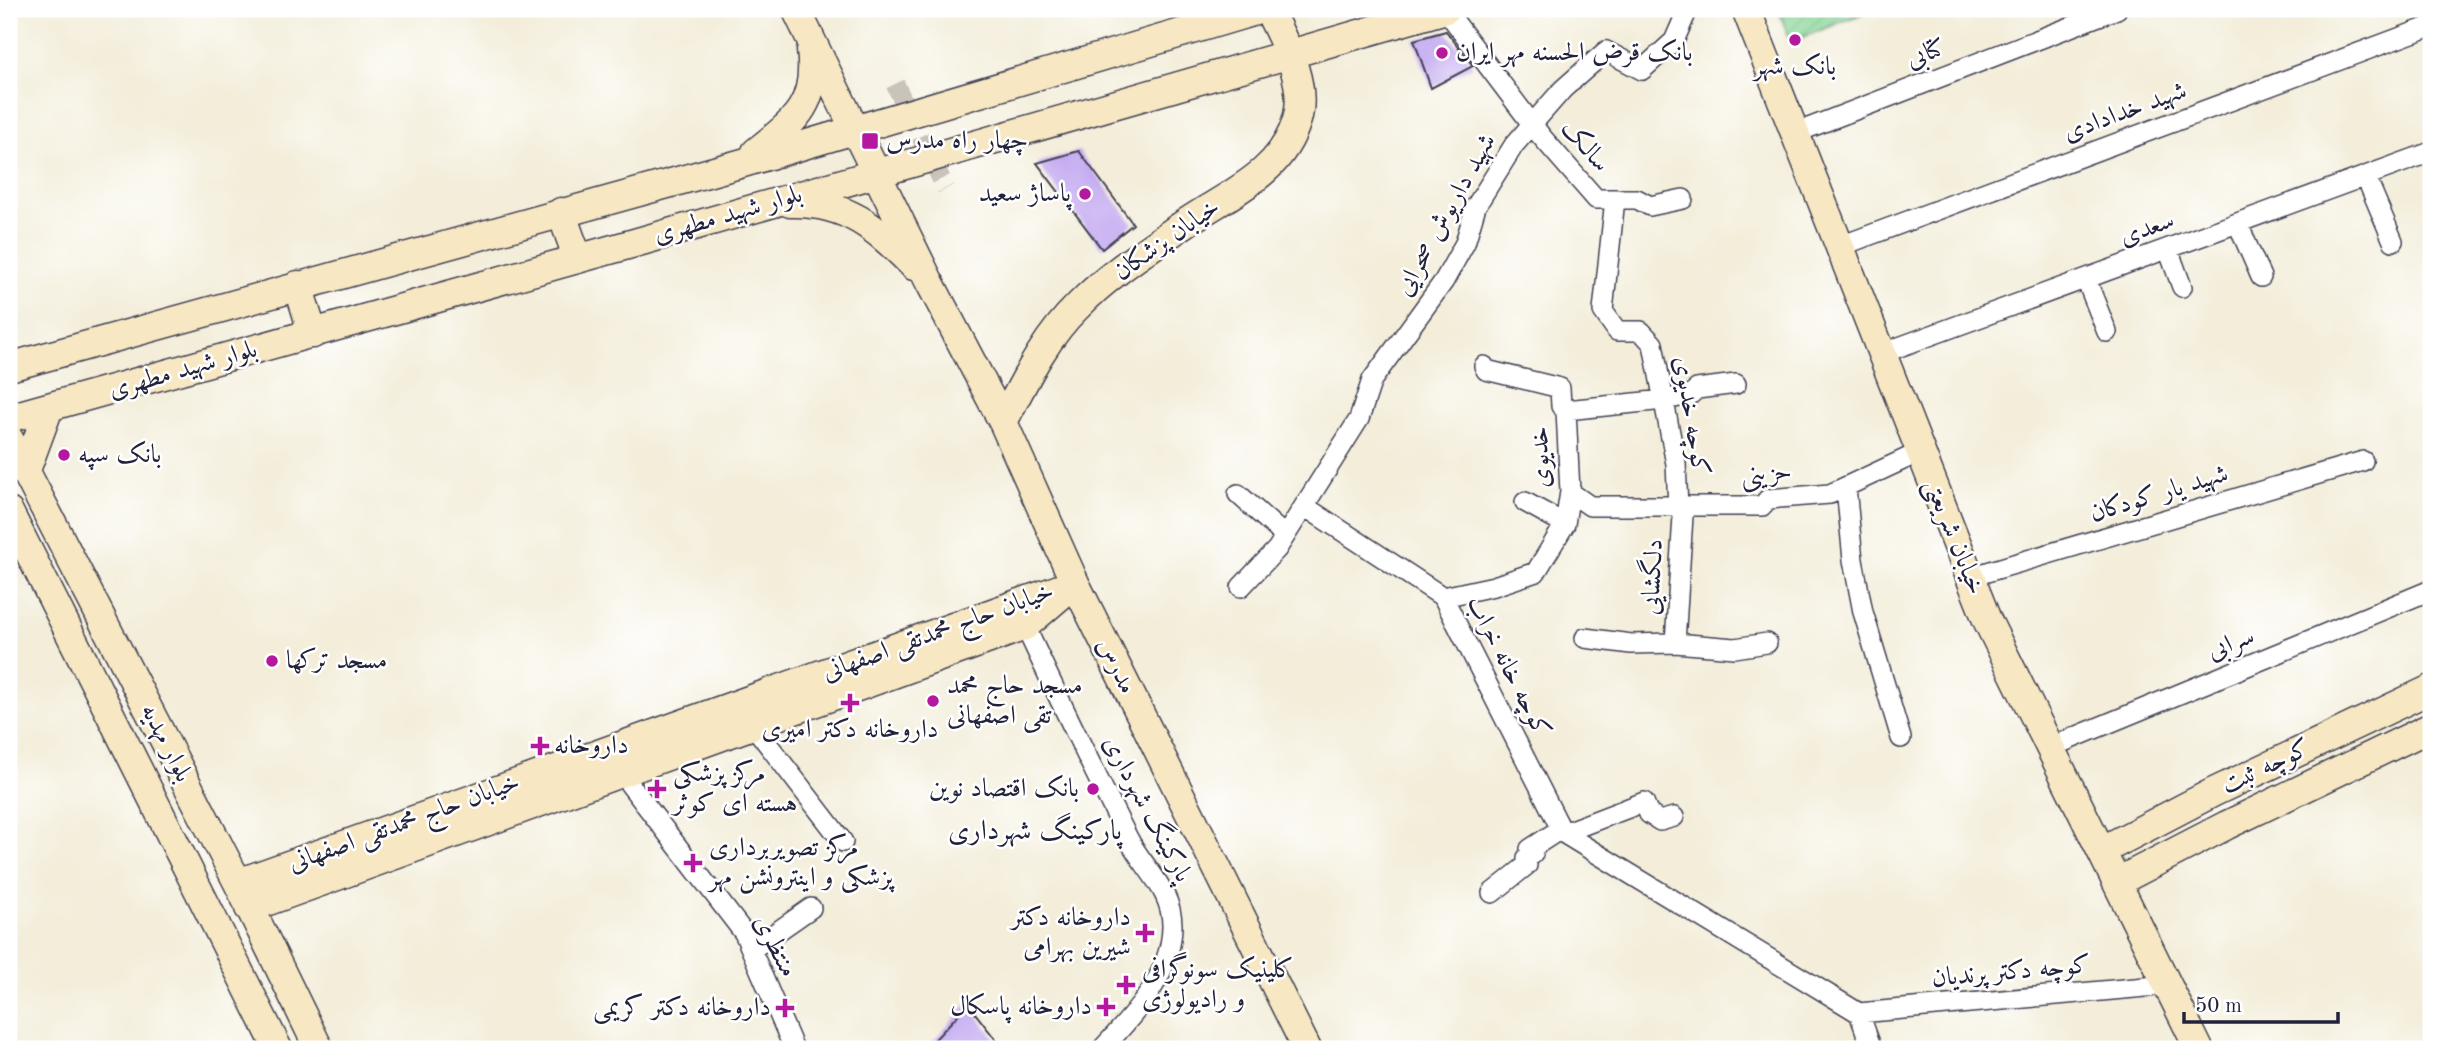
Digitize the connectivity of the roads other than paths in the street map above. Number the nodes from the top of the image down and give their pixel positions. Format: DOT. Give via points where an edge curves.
graph roads {
  1 [pos="796,9"];
  2 [pos="1265,9"];
  3 [pos="1446,9"];
  4 [pos="1688,9"];
  5 [pos="1745,9"];
  6 [pos="2117,9"];
  7 [pos="2431,26"];
  8 [pos="809,37"];
  9 [pos="1289,52"];
  10 [pos="1531,122"];
  11 [pos="854,127"];
  12 [pos="1793,134"];
  13 [pos="2431,152"];
  14 [pos="743,163"];
  15 [pos="876,173"];
  16 [pos="2366,177"];
  17 [pos="1615,199"];
  18 [pos="1683,199"];
  19 [pos="770,203"];
  20 [pos="561,212"];
  21 [pos="2238,224"];
  22 [pos="2393,242"];
  23 [pos="1838,247"];
  24 [pos="2168,250"];
  25 [pos="578,259"];
  26 [pos="2261,277"];
  27 [pos="2086,279"];
  28 [pos="929,281"];
  29 [pos="298,285"];
  30 [pos="2182,287"];
  31 [pos="2107,332"];
  32 [pos="313,334"];
  33 [pos="1880,354"];
  34 [pos="17,359"];
  35 [pos="1483,366"];
  36 [pos="1736,384"];
  37 [pos="1664,400"];
  38 [pos="49,408"];
  39 [pos="1566,410"];
  40 [pos="9,418"];
  41 [pos="1003,422"];
  42 [pos="9,439"];
  43 [pos="1920,452"];
  44 [pos="2362,461"];
  45 [pos="25,473"];
  46 [pos="1846,487"];
  47 [pos="1570,492"];
  48 [pos="1238,494"];
  49 [pos="1525,502"];
  50 [pos="1304,506"];
  51 [pos="1678,507"];
  52 [pos="9,512"];
  53 [pos="1565,524"];
  54 [pos="1285,536"];
  55 [pos="1970,577"];
  56 [pos="1075,583"];
  57 [pos="1241,587"];
  58 [pos="2431,590"];
  59 [pos="1443,597"];
  60 [pos="1025,626"];
  61 [pos="1585,638"];
  62 [pos="1675,643"];
  63 [pos="1767,643"];
  64 [pos="2431,689"];
  65 [pos="753,725"];
  66 [pos="2431,727"];
  67 [pos="1902,738"];
  68 [pos="2051,747"];
  69 [pos="621,773"];
  70 [pos="2214,792"];
  71 [pos="1674,817"];
  72 [pos="2227,825"];
  73 [pos="1563,833"];
  74 [pos="843,842"];
  75 [pos="2103,850"];
  76 [pos="2119,881"];
  77 [pos="255,891"];
  78 [pos="1492,893"];
  79 [pos="811,908"];
  80 [pos="751,950"];
  81 [pos="2168,985"];
  82 [pos="1859,1013"];
  83 [pos="278,1049"];
  84 [pos="319,1049"];
  85 [pos="794,1049"];
  86 [pos="1102,1049"];
  87 [pos="1307,1049"];
  88 [pos="1872,1049"];
  89 [pos="2199,1049"];
  1 -- 8 [label="main road, مدرس"];
  2 -- 9 [label="main road, خیابان پزشکان"];
  2 -- 11 [label="main road, بلوار شهید مطهری"];
  3 -- 9 [label="main road, بلوار شهید مطهری"];
  3 -- 10 [label="street, سالک"];
  4 -- 10 [label="street, شهید داریوش صحرایی" via="1674,41 1642,70 1606,51"];
  5 -- 12 [label="main road, خیابان شریعتی"];
  6 -- 12 [label="street, کتابی"];
  7 -- 23 [label="street, شهید خدادادی"];
  8 -- 11 [label="main road, مدرس"];
  8 -- 14 [label="main road" via="814,77 806,103 784,130"];
  9 -- 15 [label="main road, بلوار شهید مطهری"];
  9 -- 41 [label="main road, خیابان پزشکان" via="1297,84 1298,118 1272,165 1079,304 1044,345"];
  10 -- 17 [label="street, سالک" via="1596,199"];
  10 -- 50 [label="street, شهید داریوش صحرایی" via="1476,206 1465,243 1444,281 1372,380 1359,419"];
  11 -- 14 [label="main road, بلوار شهید مطهری"];
  11 -- 15 [label="main road, مدرس"];
  12 -- 23 [label="main road, خیابان شریعتی"];
  13 -- 16 [label="street, سعدی"];
  14 -- 20 [label="main road, بلوار شهید مطهری"];
  15 -- 19 [label="main road, بلوار شهید مطهری"];
  15 -- 28 [label="main road, مدرس"];
  16 -- 21 [label="street, سعدی"];
  16 -- 22 [label="street"];
  17 -- 18 [label="street, سالک" via="1637,199 1650,206"];
  17 -- 37 [label="street, کوچه خدیوی" via="1603,311 1617,331 1641,331 1653,344"];
  19 -- 25 [label="main road, بلوار شهید مطهری"];
  19 -- 28 [label="main road" via="803,202 865,220"];
  20 -- 25 [label="main road"];
  20 -- 29 [label="main road, بلوار شهید مطهری"];
  21 -- 24 [label="street, سعدی"];
  21 -- 26 [label="street"];
  23 -- 33 [label="main road, خیابان شریعتی"];
  24 -- 27 [label="street, سعدی"];
  24 -- 30 [label="street"];
  25 -- 32 [label="main road, بلوار شهید مطهری"];
  27 -- 31 [label="street"];
  27 -- 33 [label="street, سعدی"];
  28 -- 41 [label="main road, مدرس"];
  29 -- 32 [label="main road"];
  29 -- 34 [label="main road, بلوار شهید مطهری"];
  32 -- 38 [label="main road, بلوار شهید مطهری"];
  33 -- 43 [label="main road, خیابان شریعتی"];
  35 -- 39 [label="street" via="1498,374 1560,388 1561,406"];
  36 -- 37 [label="street, خدیوی" via="1697,389"];
  37 -- 39 [label="street, خدیوی"];
  37 -- 51 [label="street, کوچه خدیوی" via="1676,464"];
  38 -- 40 [label="main road, بلوار شهید مطهری"];
  38 -- 45 [label="main road"];
  39 -- 47 [label="street, خدیوی"];
  41 -- 56 [label="main road, مدرس"];
  42 -- 45 [label="main road, بلوار مهدیه"];
  43 -- 46 [label="street, حزینی"];
  43 -- 55 [label="main road, خیابان شریعتی"];
  44 -- 55 [label="street, شهید یار کودکان"];
  45 -- 77 [label="main road, بلوار مهدیه"];
  46 -- 51 [label="street, حزینی" via="1830,494 1768,499 1762,506"];
  46 -- 67 [label="street" via="1863,612"];
  47 -- 51 [label="street, حزینی" via="1590,506"];
  47 -- 53 [label="street, خدیوی"];
  48 -- 54 [label="street"];
  49 -- 53 [label="street"];
  50 -- 54 [label="street, شهید داریوش صحرایی"];
  50 -- 59 [label="street, کوچه خانه خراب"];
  51 -- 62 [label="street, دلگشایی" via="1683,516"];
  52 -- 83 [label="main road, بلوار مهدیه"];
  53 -- 59 [label="street, خدیوی" via="1536,572"];
  54 -- 57 [label="street, شهید داریوش صحرایی"];
  55 -- 68 [label="main road, خیابان شریعتی"];
  56 -- 60 [label="main road, خیابان حاج محمدتقی اصفهانی"];
  56 -- 77 [label="main road, خیابان حاج محمدتقی اصفهانی"];
  56 -- 87 [label="main road, مدرس"];
  58 -- 68 [label="street, سرابی"];
  59 -- 73 [label="street, کوچه خانه خراب"];
  60 -- 65 [label="main road, خیابان حاج محمدتقی اصفهانی"];
  60 -- 86 [label="street, پارکینگ شهرداری" via="1129,841 1154,875 1170,911 1170,944 1163,968 1151,992"];
  61 -- 62 [label="street"];
  62 -- 63 [label="street, دلگشایی" via="1735,648"];
  64 -- 70 [label="main road, کوچه ثبت"];
  65 -- 69 [label="main road, خیابان حاج محمدتقی اصفهانی"];
  65 -- 74 [label="street"];
  66 -- 72 [label="main road, کوچه ثبت"];
  68 -- 75 [label="main road, خیابان شریعتی"];
  69 -- 77 [label="main road, خیابان حاج محمدتقی اصفهانی"];
  69 -- 80 [label="street, منتظری" via="744,933"];
  70 -- 72 [label="main road" via="2209,810"];
  70 -- 75 [label="main road, کوچه ثبت"];
  71 -- 73 [label="street" via="1660,821 1649,814 1644,802"];
  72 -- 76 [label="main road, کوچه ثبت"];
  73 -- 78 [label="street" via="1556,832 1530,849 1527,865"];
  73 -- 82 [label="street"];
  75 -- 76 [label="main road, خیابان شریعتی"];
  76 -- 81 [label="main road, خیابان شریعتی"];
  77 -- 84 [label="main road, بلوار مهدیه"];
  79 -- 80 [label="street"];
  80 -- 85 [label="street, منتظری"];
  81 -- 82 [label="street, کوچه دکتر پرندیان"];
  81 -- 89 [label="main road, خیابان شریعتی"];
  82 -- 88 [label="street"];
}
